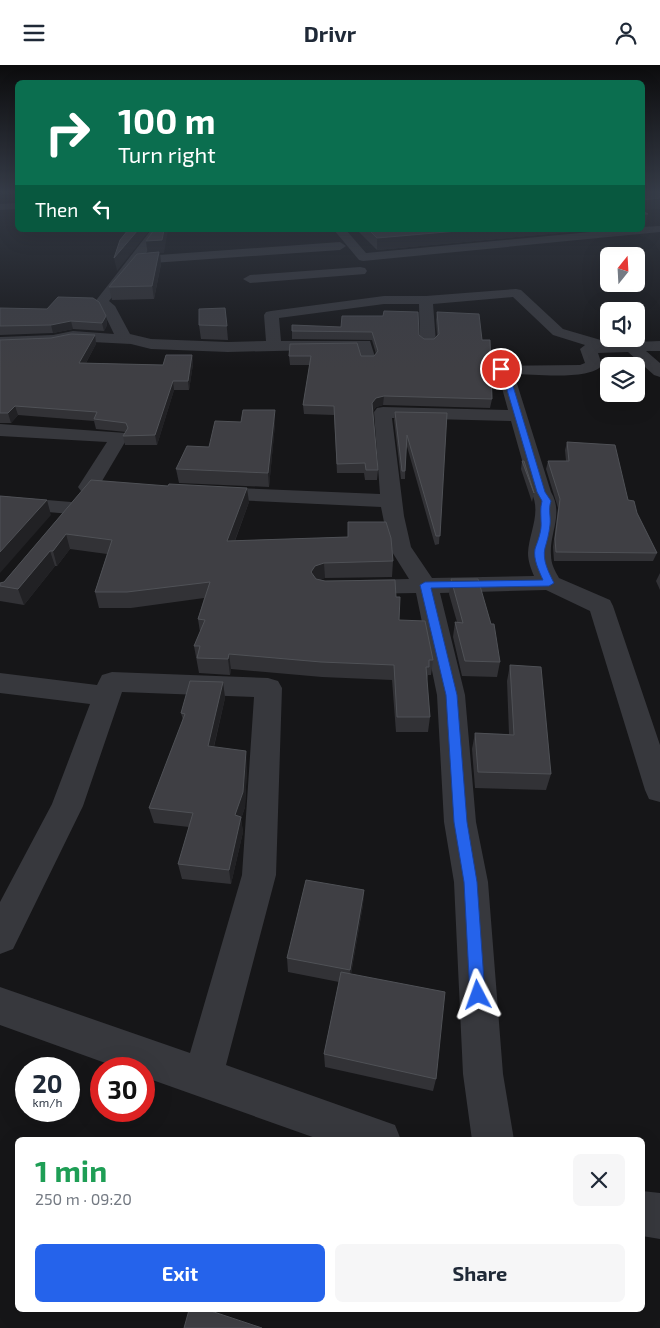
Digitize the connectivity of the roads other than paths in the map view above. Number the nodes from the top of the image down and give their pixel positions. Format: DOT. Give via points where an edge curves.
graph roads {
  1 [pos="142,250"];
  2 [pos="282,250"];
  3 [pos="343,250"];
  4 [pos="357,250"];
  5 [pos="438,250"];
  6 [pos="134,260"];
  7 [pos="366,278"];
  8 [pos="250,279"];
  9 [pos="426,299"];
  10 [pos="384,300"];
  11 [pos="37,326"];
  12 [pos="73,336"];
  13 [pos="124,338"];
  14 [pos="0,342"];
  15 [pos="428,342"];
  16 [pos="274,346"];
  17 [pos="660,346"];
  18 [pos="632,347"];
  19 [pos="645,347"];
  20 [pos="612,348"];
  21 [pos="368,360"];
  22 [pos="660,372"];
  23 [pos="518,416"];
  24 [pos="0,430"];
  25 [pos="88,487"];
  26 [pos="133,489"];
  27 [pos="193,492"];
  28 [pos="392,501"];
  29 [pos="0,502"];
  30 [pos="71,508"];
  31 [pos="52,530"];
  32 [pos="549,583"];
  33 [pos="425,585"];
  34 [pos="334,587"];
  35 [pos="0,683"];
  36 [pos="107,696"];
  37 [pos="660,790"];
  38 [pos="0,937"];
  39 [pos="0,1006"];
  40 [pos="203,1077"];
  41 [pos="372,1137"];
  42 [pos="493,1137"];
  43 [pos="645,1214"];
  44 [pos="660,1216"];
  1 -- 6 [label="street"];
  2 -- 6 [label="street"];
  3 -- 7 [label="street"];
  4 -- 5 [label="street" via="363,257"];
  6 -- 13 [label="street" via="101,303 108,306"];
  7 -- 8 [label="street"];
  7 -- 10 [label="street"];
  9 -- 10 [label="street"];
  9 -- 15 [label="street"];
  9 -- 20 [label="street" via="516,293 558,332"];
  10 -- 16 [label="street" via="271,315"];
  11 -- 12 [label="street" via="76,327"];
  12 -- 13 [label="street"];
  12 -- 14 [label="street"];
  13 -- 16 [label="street" via="186,346"];
  16 -- 21 [label="street" via="365,344"];
  17 -- 19 [label="street"];
  18 -- 20 [label="street"];
  18 -- 22 [label="street"];
  20 -- 23 [label="street" via="588,349 594,365 582,370 501,369 507,376"];
  23 -- 28 [label="street" via="383,412"];
  23 -- 32 [label="street" via="546,501 540,563"];
  24 -- 25 [label="street" via="119,437"];
  25 -- 26 [label="street"];
  25 -- 30 [label="street"];
  27 -- 28 [label="street"];
  28 -- 33 [label="street" via="400,547"];
  29 -- 30 [label="street"];
  30 -- 31 [label="street"];
  32 -- 33 [label="street"];
  32 -- 37 [label="street" via="600,606"];
  33 -- 34 [label="street"];
  33 -- 42 [label="street" via="451,695 460,822 470,882 483,1075"];
  35 -- 36 [label="street"];
  36 -- 38 [label="street" via="67,807"];
  36 -- 40 [label="street" via="112,682 268,688 259,875"];
  39 -- 40 [label="street"];
  40 -- 41 [label="street"];
  43 -- 44 [label="street"];
}
